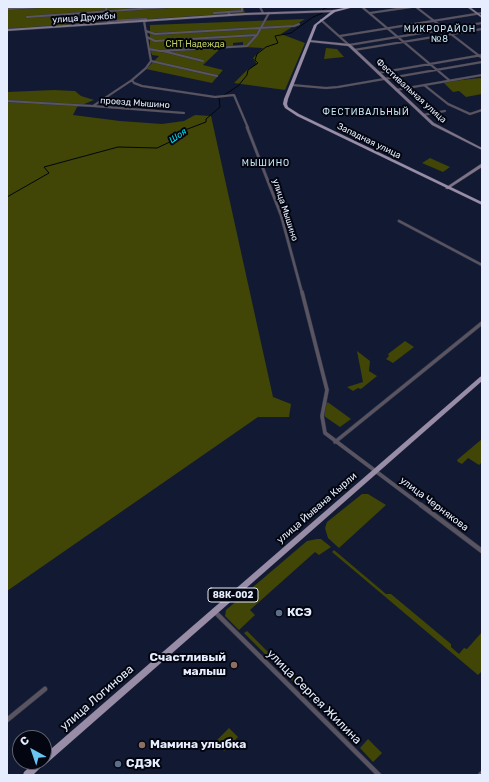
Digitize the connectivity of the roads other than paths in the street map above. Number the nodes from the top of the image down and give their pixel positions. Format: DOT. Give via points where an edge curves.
graph roads {
  1 [pos="38,7"];
  2 [pos="106,7"];
  3 [pos="167,7"];
  4 [pos="242,7"];
  5 [pos="260,7"];
  6 [pos="353,7"];
  7 [pos="362,7"];
  8 [pos="411,7"];
  9 [pos="416,7"];
  10 [pos="468,7"];
  11 [pos="7,9"];
  12 [pos="106,11"];
  13 [pos="334,11"];
  14 [pos="228,12"];
  15 [pos="214,13"];
  16 [pos="263,13"];
  17 [pos="269,13"];
  18 [pos="370,13"];
  19 [pos="480,14"];
  20 [pos="230,15"];
  21 [pos="27,17"];
  22 [pos="482,17"];
  23 [pos="321,20"];
  24 [pos="145,21"];
  25 [pos="434,21"];
  26 [pos="108,22"];
  27 [pos="482,23"];
  28 [pos="299,24"];
  29 [pos="262,27"];
  30 [pos="387,28"];
  31 [pos="444,29"];
  32 [pos="482,29"];
  33 [pos="7,30"];
  34 [pos="146,32"];
  35 [pos="451,34"];
  36 [pos="257,35"];
  37 [pos="340,36"];
  38 [pos="147,37"];
  39 [pos="398,37"];
  40 [pos="310,41"];
  41 [pos="403,41"];
  42 [pos="349,44"];
  43 [pos="149,49"];
  44 [pos="160,50"];
  45 [pos="354,50"];
  46 [pos="481,56"];
  47 [pos="151,61"];
  48 [pos="203,61"];
  49 [pos="482,62"];
  50 [pos="430,64"];
  51 [pos="437,70"];
  52 [pos="378,73"];
  53 [pos="482,75"];
  54 [pos="216,76"];
  55 [pos="385,79"];
  56 [pos="132,80"];
  57 [pos="449,80"];
  58 [pos="292,84"];
  59 [pos="424,85"];
  60 [pos="396,90"];
  61 [pos="7,101"];
  62 [pos="93,106"];
  63 [pos="482,110"];
  64 [pos="445,111"];
  65 [pos="184,113"];
  66 [pos="423,115"];
  67 [pos="482,149"];
  68 [pos="482,165"];
  69 [pos="447,188"];
  70 [pos="482,204"];
  71 [pos="399,221"];
  72 [pos="482,265"];
  73 [pos="482,323"];
  74 [pos="482,378"];
  75 [pos="325,386"];
  76 [pos="335,442"];
  77 [pos="375,471"];
  78 [pos="482,551"];
  79 [pos="214,611"];
  80 [pos="165,654"];
  81 [pos="45,690"];
  82 [pos="7,720"];
  83 [pos="52,753"];
  84 [pos="379,775"];
  1 -- 11 [label="street"];
  2 -- 12 [label="street"];
  3 -- 12 [label="street"];
  4 -- 14 [label="street" via="242,11"];
  5 -- 16 [label="street"];
  6 -- 13 [label="main road, улица Дружбы"];
  7 -- 18 [label="street"];
  8 -- 18 [label="street"];
  9 -- 25 [label="street"];
  10 -- 19 [label="main road"];
  12 -- 21 [label="street"];
  12 -- 26 [label="street"];
  13 -- 17 [label="main road, улица Дружбы"];
  13 -- 23 [label="main road, Западная улица"];
  14 -- 15 [label="street"];
  14 -- 20 [label="street"];
  16 -- 17 [label="main road, улица Дружбы"];
  16 -- 20 [label="main road, улица Дружбы"];
  17 -- 29 [label="street"];
  18 -- 30 [label="street"];
  19 -- 22 [label="main road"];
  19 -- 25 [label="street"];
  20 -- 24 [label="main road, улица Дружбы"];
  23 -- 37 [label="street, Фестивальная улица"];
  23 -- 40 [label="main road, Западная улица" via="315,27"];
  24 -- 26 [label="main road, улица Дружбы"];
  24 -- 34 [label="street"];
  25 -- 30 [label="street"];
  25 -- 31 [label="street"];
  26 -- 33 [label="main road, улица Дружбы"];
  27 -- 31 [label="street"];
  28 -- 29 [label="street"];
  29 -- 34 [label="street" via="155,34"];
  29 -- 36 [label="street"];
  30 -- 37 [label="street"];
  30 -- 39 [label="street"];
  31 -- 35 [label="street"];
  31 -- 39 [label="street"];
  32 -- 35 [label="street"];
  34 -- 38 [label="street"];
  35 -- 41 [label="street"];
  35 -- 46 [label="street"];
  36 -- 38 [label="street" via="155,41"];
  36 -- 44 [label="street" via="247,46"];
  37 -- 42 [label="street, Фестивальная улица"];
  38 -- 43 [label="street"];
  39 -- 41 [label="street"];
  39 -- 42 [label="street"];
  40 -- 42 [label="main road"];
  40 -- 58 [label="main road, Западная улица"];
  41 -- 45 [label="street"];
  41 -- 50 [label="street"];
  42 -- 45 [label="main road, Фестивальная улица"];
  43 -- 44 [label="street"];
  43 -- 47 [label="street"];
  44 -- 48 [label="street"];
  45 -- 52 [label="main road, Фестивальная улица"];
  46 -- 50 [label="street"];
  47 -- 54 [label="street"];
  47 -- 56 [label="street"];
  49 -- 51 [label="street"];
  50 -- 51 [label="street"];
  50 -- 52 [label="street"];
  51 -- 55 [label="street"];
  51 -- 57 [label="street"];
  52 -- 55 [label="main road, Фестивальная улица"];
  53 -- 57 [label="street"];
  55 -- 58 [label="street" via="334,88"];
  55 -- 60 [label="main road, Фестивальная улица"];
  56 -- 62 [label="street, проезд Мышино"];
  56 -- 75 [label="street, улица Мышино" via="142,86 215,97 236,96 280,215"];
  57 -- 59 [label="street"];
  58 -- 69 [label="main road, Западная улица" via="285,104 292,112"];
  59 -- 60 [label="street"];
  59 -- 63 [label="street" via="448,104 470,114"];
  60 -- 66 [label="main road, Фестивальная улица"];
  61 -- 62 [label="street"];
  62 -- 65 [label="street, проезд Мышино"];
  64 -- 66 [label="street"];
  66 -- 67 [label="main road, Фестивальная улица" via="438,126"];
  68 -- 69 [label="main road"];
  69 -- 70 [label="main road, Западная улица"];
  71 -- 72 [label="street"];
  73 -- 76 [label="street"];
  74 -- 77 [label="main road, улица Йывана Кырли / 88К-002"];
  75 -- 76 [label="street, улица Чернякова" via="327,390 323,428"];
  76 -- 77 [label="street, улица Чернякова"];
  77 -- 78 [label="street, улица Чернякова"];
  77 -- 79 [label="main road, улица Йывана Кырли / 88К-002"];
  79 -- 80 [label="main road, улица Йывана Кырли / 88К-002"];
  79 -- 84 [label="street, улица Сергея Жилина"];
  80 -- 83 [label="main road, улица Логинова / 88К-002"];
  81 -- 82 [label="street"];
}
